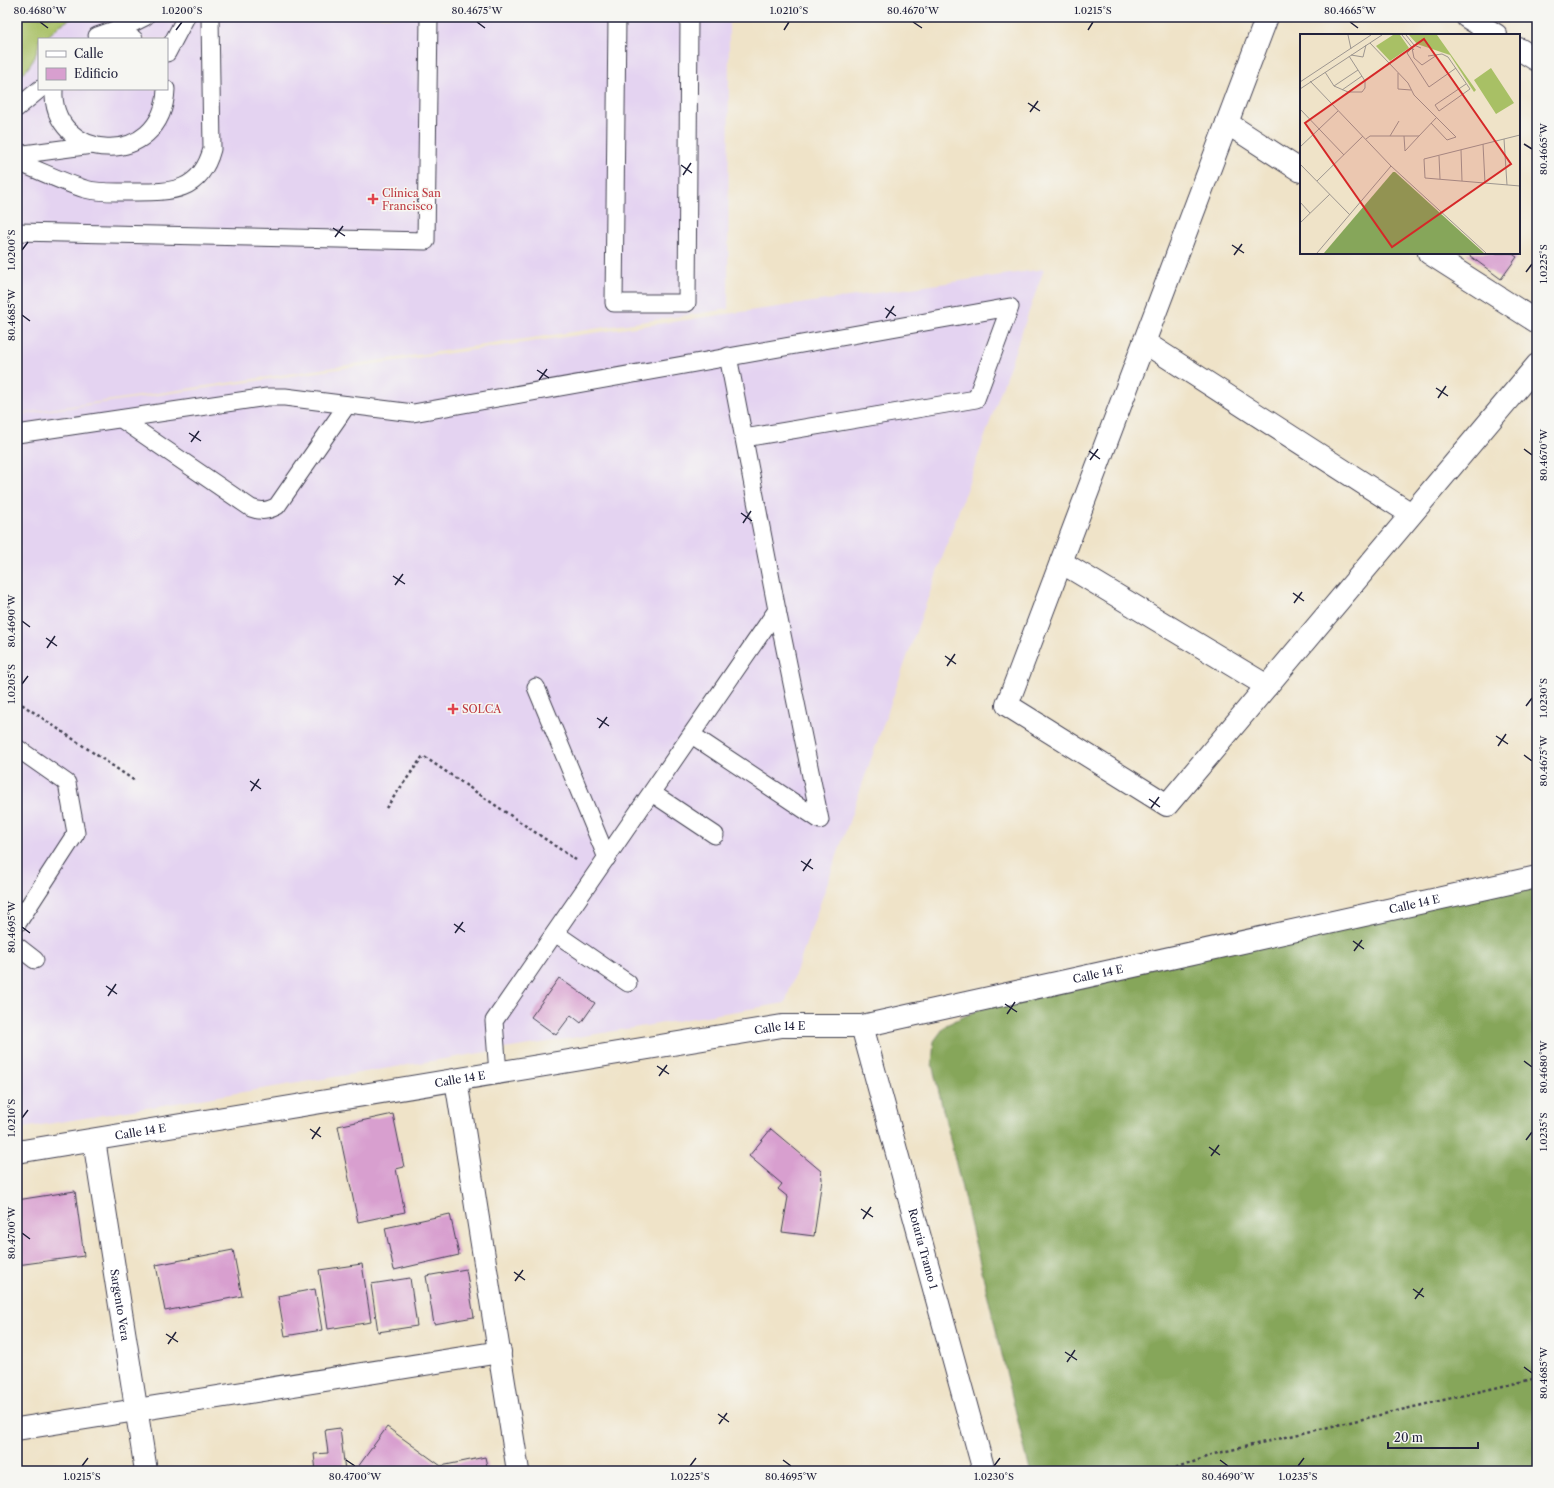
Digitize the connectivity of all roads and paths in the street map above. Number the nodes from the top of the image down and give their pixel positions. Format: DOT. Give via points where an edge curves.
graph roads {
  1 [pos="145,17"];
  2 [pos="186,17"];
  3 [pos="210,17"];
  4 [pos="429,17"];
  5 [pos="617,17"];
  6 [pos="689,17"];
  7 [pos="1267,17"];
  8 [pos="1468,17"];
  9 [pos="1494,34"];
  10 [pos="93,38"];
  11 [pos="130,38"];
  12 [pos="1520,50"];
  13 [pos="168,51"];
  14 [pos="1537,60"];
  15 [pos="39,90"];
  16 [pos="54,90"];
  17 [pos="166,90"];
  18 [pos="17,108"];
  19 [pos="1227,123"];
  20 [pos="92,145"];
  21 [pos="17,155"];
  22 [pos="17,162"];
  23 [pos="1300,169"];
  24 [pos="17,232"];
  25 [pos="1431,254"];
  26 [pos="1537,322"];
  27 [pos="1144,342"];
  28 [pos="728,356"];
  29 [pos="1537,365"];
  30 [pos="347,404"];
  31 [pos="121,419"];
  32 [pos="17,434"];
  33 [pos="744,438"];
  34 [pos="1411,514"];
  35 [pos="1061,562"];
  36 [pos="777,610"];
  37 [pos="1267,686"];
  38 [pos="536,687"];
  39 [pos="17,701"];
  40 [pos="692,735"];
  41 [pos="17,748"];
  42 [pos="135,781"];
  43 [pos="652,792"];
  44 [pos="386,808"];
  45 [pos="715,835"];
  46 [pos="607,858"];
  47 [pos="596,873"];
  48 [pos="1537,877"];
  49 [pos="17,924"];
  50 [pos="555,933"];
  51 [pos="17,946"];
  52 [pos="36,960"];
  53 [pos="628,983"];
  54 [pos="862,1026"];
  55 [pos="498,1073"];
  56 [pos="456,1080"];
  57 [pos="94,1140"];
  58 [pos="17,1152"];
  59 [pos="500,1352"];
  60 [pos="1537,1378"];
  61 [pos="137,1410"];
  62 [pos="17,1429"];
  63 [pos="146,1471"];
  64 [pos="518,1471"];
  65 [pos="984,1471"];
  66 [pos="1170,1471"];
  1 -- 10 [label="lane"];
  2 -- 13 [label="lane"];
  3 -- 22 [label="lane" via="212,149 209,160 194,180 176,190 165,192 97,192"];
  4 -- 24 [label="lane" via="426,241"];
  5 -- 6 [label="lane" via="614,303 687,303"];
  7 -- 19 [label="street"];
  8 -- 9 [label="street"];
  10 -- 11 [label="lane" via="115,34"];
  12 -- 14 [label="street"];
  15 -- 18 [label="lane"];
  16 -- 20 [label="lane" via="56,108 64,124 76,137"];
  17 -- 20 [label="lane" via="166,103 159,121 146,135 130,145 111,148"];
  19 -- 23 [label="street"];
  19 -- 27 [label="street"];
  20 -- 21 [label="lane"];
  25 -- 26 [label="street"];
  27 -- 34 [label="street"];
  27 -- 35 [label="street"];
  28 -- 30 [label="lane" via="413,413"];
  28 -- 33 [label="lane"];
  28 -- 33 [label="lane" via="1010,307 976,399"];
  29 -- 34 [label="street"];
  30 -- 31 [label="lane" via="285,396 267,397"];
  30 -- 31 [label="lane" via="277,506 260,511 251,508"];
  31 -- 32 [label="lane"];
  33 -- 36 [label="lane"];
  34 -- 37 [label="street"];
  35 -- 37 [label="street"];
  35 -- 37 [label="street" via="1007,705 1167,805"];
  36 -- 40 [label="lane"];
  36 -- 40 [label="lane" via="820,820"];
  38 -- 46 [label="lane"];
  39 -- 42 [label="path"];
  40 -- 43 [label="lane"];
  41 -- 49 [label="lane" via="67,783 76,833"];
  43 -- 45 [label="lane"];
  43 -- 46 [label="lane"];
  44 -- 47 [label="path" via="423,756"];
  46 -- 47 [label="lane"];
  47 -- 50 [label="lane"];
  48 -- 54 [label="street, Calle 14 E"];
  50 -- 53 [label="lane"];
  50 -- 55 [label="lane" via="494,1021"];
  51 -- 52 [label="lane"];
  54 -- 55 [label="street, Calle 14 E" via="782,1026"];
  54 -- 65 [label="street, Rotaria Tramo 1"];
  55 -- 56 [label="street, Calle 14 E"];
  56 -- 57 [label="street, Calle 14 E"];
  56 -- 59 [label="street"];
  57 -- 58 [label="street, Calle 14 E"];
  57 -- 61 [label="street, Sargento Vera"];
  59 -- 61 [label="street"];
  59 -- 64 [label="street"];
  60 -- 66 [label="path" via="1214,1454"];
  61 -- 62 [label="street"];
  61 -- 63 [label="street, Sargento Vera"];
}
